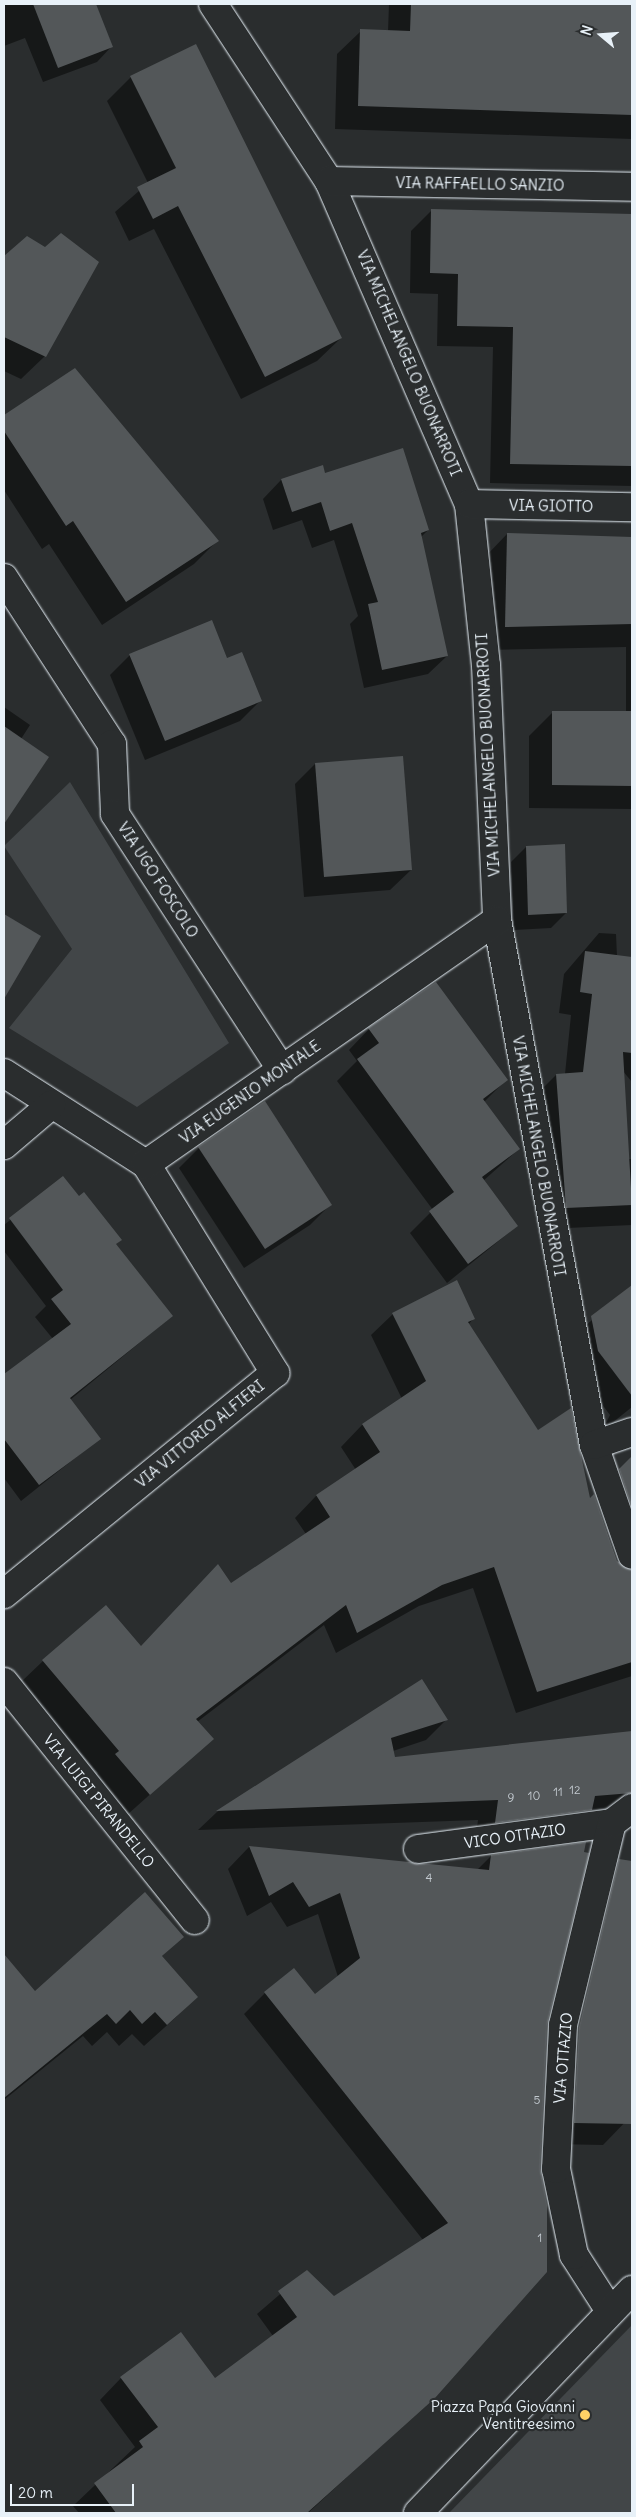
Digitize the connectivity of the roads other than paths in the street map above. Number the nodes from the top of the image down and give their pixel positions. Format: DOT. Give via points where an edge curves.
graph roads {
  1 [pos="213,4"];
  2 [pos="329,181"];
  3 [pos="632,186"];
  4 [pos="469,504"];
  5 [pos="632,507"];
  6 [pos="4,578"];
  7 [pos="496,920"];
  8 [pos="282,1070"];
  9 [pos="4,1072"];
  10 [pos="51,1105"];
  11 [pos="4,1145"];
  12 [pos="146,1164"];
  13 [pos="632,1432"];
  14 [pos="594,1445"];
  15 [pos="632,1555"];
  16 [pos="4,1594"];
  17 [pos="4,1682"];
  18 [pos="622,1816"];
  19 [pos="418,1849"];
  20 [pos="195,1920"];
  21 [pos="632,2290"];
  22 [pos="610,2312"];
  23 [pos="418,2513"];
  1 -- 2 [label="street, VIA MICHELANGELO BUONARROTI"];
  2 -- 3 [label="street, VIA RAFFAELLO SANZIO"];
  2 -- 4 [label="street, VIA MICHELANGELO BUONARROTI"];
  4 -- 5 [label="street, VIA GIOTTO"];
  4 -- 7 [label="street, VIA MICHELANGELO BUONARROTI" via="486,665"];
  6 -- 8 [label="street, VIA UGO FOSCOLO" via="112,744 115,814"];
  7 -- 8 [label="street, VIA EUGENIO MONTALE"];
  7 -- 14 [label="street, VIA MICHELANGELO BUONARROTI"];
  8 -- 12 [label="street, VIA EUGENIO MONTALE"];
  9 -- 10 [label="street"];
  10 -- 11 [label="street"];
  10 -- 12 [label="street"];
  12 -- 16 [label="street, VIA VITTORIO ALFIERI" via="275,1372"];
  13 -- 14 [label="street"];
  14 -- 15 [label="street, VIA MICHELANGELO BUONARROTI"];
  17 -- 20 [label="street, VIA LUIGI PIRANDELLO"];
  18 -- 19 [label="street, VICO OTTAZIO"];
  18 -- 22 [label="street, VIA OTTAZIO" via="563,2025 556,2169 574,2255"];
  21 -- 22 [label="street"];
  22 -- 23 [label="street"];
}
